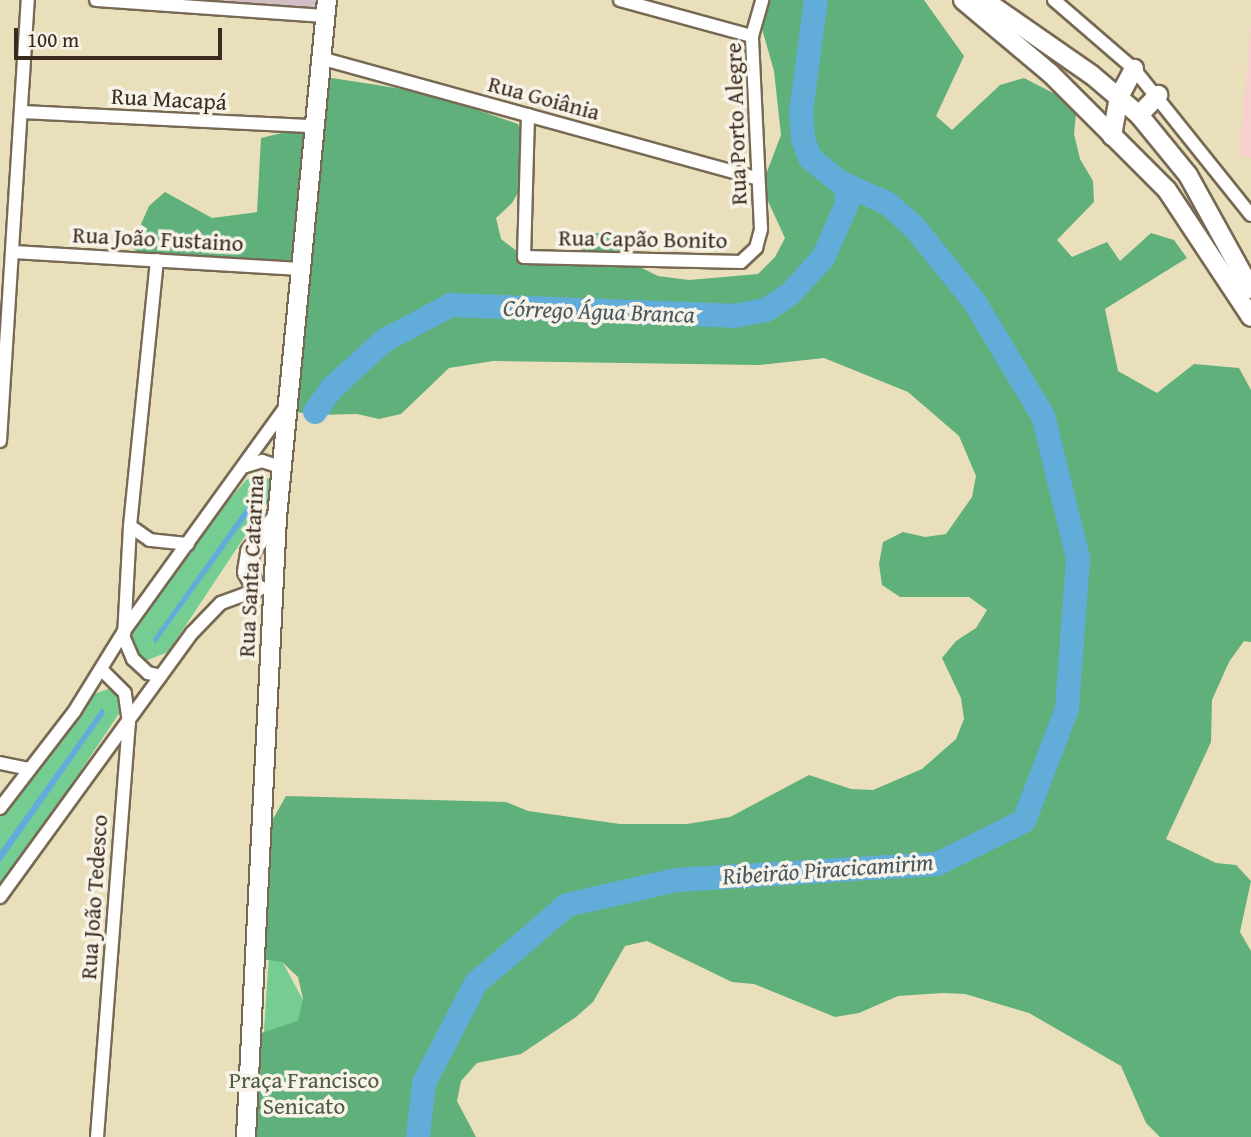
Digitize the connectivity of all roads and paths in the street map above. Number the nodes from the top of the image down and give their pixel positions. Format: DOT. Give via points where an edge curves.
graph roads {
  1 [pos="28,0"];
  2 [pos="96,0"];
  3 [pos="620,0"];
  4 [pos="762,0"];
  5 [pos="963,0"];
  6 [pos="984,0"];
  7 [pos="1054,0"];
  8 [pos="326,8"];
  9 [pos="752,36"];
  10 [pos="320,58"];
  11 [pos="1134,69"];
  12 [pos="1158,95"];
  13 [pos="1119,97"];
  14 [pos="23,112"];
  15 [pos="528,115"];
  16 [pos="1139,115"];
  17 [pos="313,126"];
  18 [pos="1112,136"];
  19 [pos="1188,175"];
  20 [pos="757,178"];
  21 [pos="1167,190"];
  22 [pos="1251,215"];
  23 [pos="756,248"];
  24 [pos="15,252"];
  25 [pos="157,260"];
  26 [pos="298,269"];
  27 [pos="1251,289"];
  28 [pos="1251,317"];
  29 [pos="286,406"];
  30 [pos="0,434"];
  31 [pos="0,441"];
  32 [pos="281,467"];
  33 [pos="244,468"];
  34 [pos="277,517"];
  35 [pos="130,526"];
  36 [pos="188,544"];
  37 [pos="265,588"];
  38 [pos="124,631"];
  39 [pos="102,670"];
  40 [pos="161,676"];
  41 [pos="129,723"];
  42 [pos="0,763"];
  43 [pos="29,769"];
  44 [pos="0,807"];
  45 [pos="0,897"];
  46 [pos="97,1137"];
  47 [pos="246,1137"];
  1 -- 14 [label="street"];
  2 -- 8 [label="street"];
  3 -- 9 [label="street"];
  4 -- 9 [label="street, Rua Porto Alegre"];
  5 -- 18 [label="street" via="1050,73"];
  6 -- 13 [label="street"];
  7 -- 11 [label="street"];
  8 -- 10 [label="street, Rua Santa Catarina"];
  9 -- 20 [label="street, Rua Porto Alegre"];
  10 -- 15 [label="street, Rua Goiânia"];
  10 -- 17 [label="street, Rua Santa Catarina"];
  11 -- 12 [label="street"];
  11 -- 13 [label="street"];
  12 -- 16 [label="street"];
  12 -- 22 [label="street"];
  13 -- 16 [label="street"];
  13 -- 18 [label="street"];
  14 -- 17 [label="street, Rua Macapá"];
  14 -- 24 [label="street"];
  15 -- 20 [label="street, Rua Goiânia"];
  15 -- 23 [label="street, Rua Capão Bonito" via="524,257 741,262"];
  16 -- 19 [label="street"];
  17 -- 26 [label="street, Rua Santa Catarina"];
  18 -- 21 [label="street"];
  19 -- 21 [label="street"];
  19 -- 27 [label="street"];
  20 -- 23 [label="street, Rua Porto Alegre" via="761,229"];
  21 -- 28 [label="street"];
  24 -- 25 [label="street, Rua João Fustaino"];
  24 -- 30 [label="street"];
  25 -- 26 [label="street, Rua João Fustaino"];
  25 -- 35 [label="street"];
  26 -- 29 [label="street, Rua Santa Catarina"];
  29 -- 32 [label="street, Rua Santa Catarina"];
  29 -- 33 [label="street"];
  30 -- 31 [label="street"];
  32 -- 33 [label="street" via="262,461"];
  32 -- 34 [label="street, Rua Santa Catarina"];
  33 -- 36 [label="street"];
  34 -- 37 [label="street, Rua Santa Catarina"];
  34 -- 37 [label="street" via="250,552 247,572"];
  35 -- 36 [label="street" via="150,540"];
  35 -- 38 [label="street"];
  36 -- 38 [label="street"];
  37 -- 40 [label="street" via="221,603"];
  37 -- 47 [label="street, Rua Santa Catarina"];
  38 -- 39 [label="street"];
  38 -- 40 [label="street" via="132,659 148,673"];
  39 -- 41 [label="street, Rua João Tedesco" via="125,693"];
  39 -- 43 [label="street"];
  40 -- 41 [label="street"];
  41 -- 45 [label="street"];
  41 -- 46 [label="street, Rua João Tedesco"];
  42 -- 43 [label="street"];
  43 -- 44 [label="street"];
}
